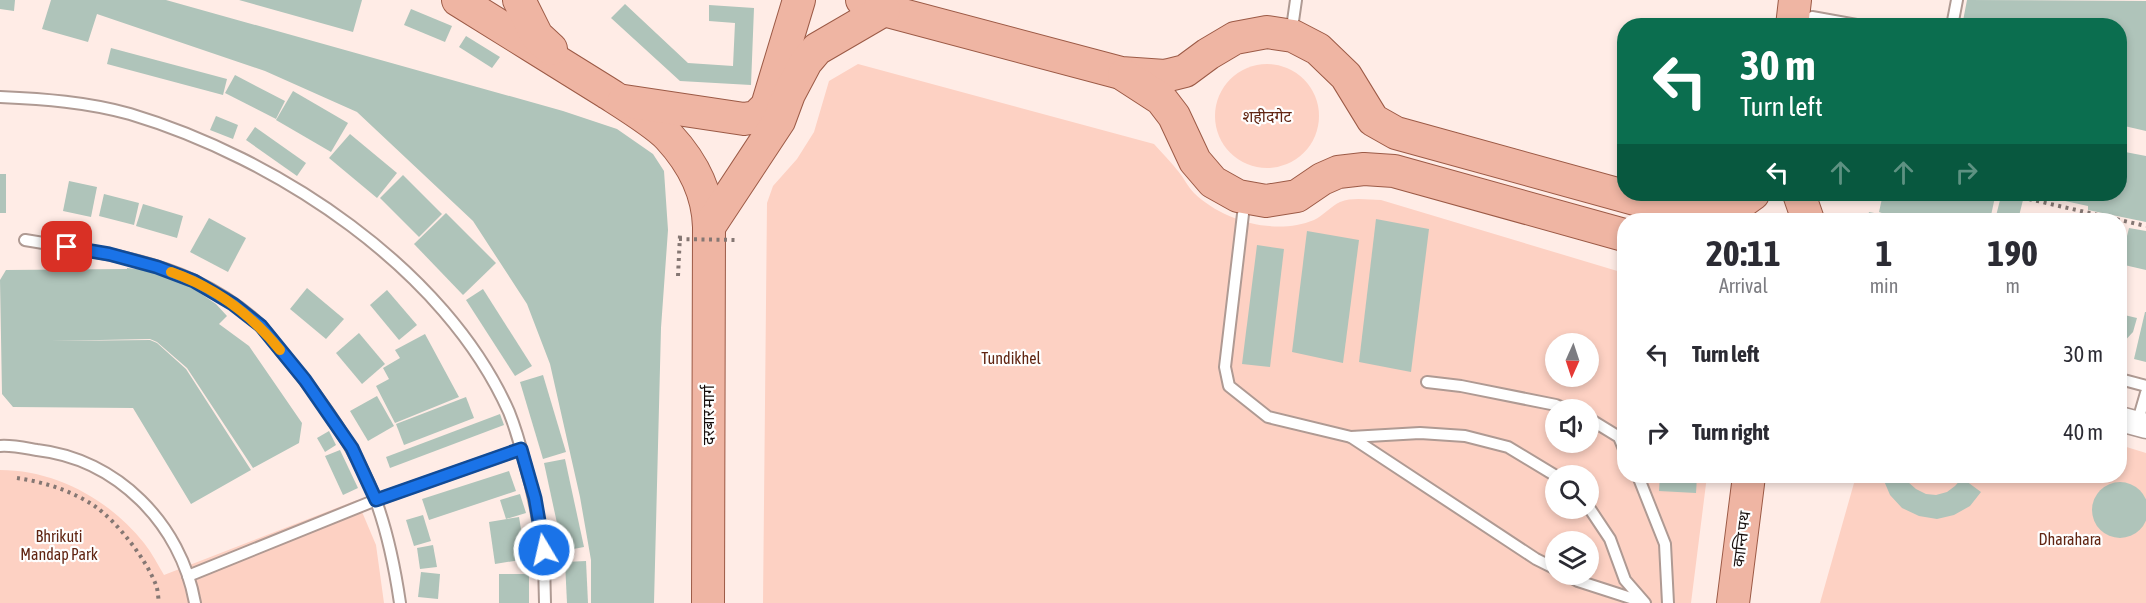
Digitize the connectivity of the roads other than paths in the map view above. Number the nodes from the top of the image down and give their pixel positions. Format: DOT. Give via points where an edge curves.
graph roads {
  1 [pos="458,0"];
  2 [pos="519,0"];
  3 [pos="800,0"];
  4 [pos="1296,0"];
  5 [pos="1957,0"];
  6 [pos="873,5"];
  7 [pos="1805,14"];
  8 [pos="1824,18"];
  9 [pos="1954,18"];
  10 [pos="1293,21"];
  11 [pos="576,73"];
  12 [pos="1121,73"];
  13 [pos="0,97"];
  14 [pos="618,100"];
  15 [pos="1617,194"];
  16 [pos="1642,201"];
  17 [pos="1744,201"];
  18 [pos="1699,213"];
  19 [pos="1699,213"];
  20 [pos="1243,214"];
  21 [pos="709,227"];
  22 [pos="1617,233"];
  23 [pos="25,240"];
  24 [pos="2127,381"];
  25 [pos="1427,382"];
  26 [pos="2146,386"];
  27 [pos="2146,393"];
  28 [pos="1545,403"];
  29 [pos="2134,423"];
  30 [pos="1599,425"];
  31 [pos="1351,436"];
  32 [pos="1617,436"];
  33 [pos="0,446"];
  34 [pos="521,449"];
  35 [pos="1545,469"];
  36 [pos="1641,483"];
  37 [pos="1748,483"];
  38 [pos="376,500"];
  39 [pos="1597,519"];
  40 [pos="1545,563"];
  41 [pos="188,576"];
  42 [pos="1590,585"];
  43 [pos="195,603"];
  44 [pos="400,603"];
  45 [pos="545,603"];
  46 [pos="708,603"];
  47 [pos="1644,603"];
  48 [pos="1668,603"];
  49 [pos="1733,603"];
  1 -- 11 [label="main road"];
  2 -- 11 [label="main road" via="537,36"];
  3 -- 14 [label="main road" via="767,106 756,117 744,119"];
  4 -- 10 [label="lane"];
  5 -- 9 [label="lane"];
  6 -- 12 [label="main road"];
  6 -- 21 [label="main road" via="816,49 806,62 779,121"];
  7 -- 8 [label="lane"];
  11 -- 14 [label="main road, दरबार मार्ग"];
  12 -- 15 [label="main road" via="1165,76 1185,71 1235,38 1266,32 1293,36 1318,49 1346,76 1373,120 1396,133"];
  12 -- 22 [label="main road" via="1161,99 1174,116 1195,161 1213,182 1238,196 1266,201 1297,196 1338,172 1394,171"];
  13 -- 34 [label="lane" via="70,100 129,114 195,137 243,158 349,224 409,273 457,327 486,369 509,413"];
  14 -- 21 [label="main road, दरबार मार्ग" via="668,135 685,157 708,206"];
  16 -- 18 [label="main road"];
  17 -- 19 [label="main road" via="1726,211"];
  20 -- 31 [label="lane" via="1225,367 1229,386 1268,417"];
  21 -- 46 [label="main road, दरबार मार्ग"];
  23 -- 38 [label="lane" via="109,254 157,267 194,281 233,304 261,326 305,380 352,448"];
  24 -- 26 [label="lane"];
  25 -- 28 [label="lane"];
  27 -- 29 [label="lane"];
  30 -- 32 [label="lane"];
  31 -- 35 [label="lane" via="1465,436 1508,447"];
  31 -- 40 [label="lane"];
  33 -- 41 [label="lane" via="84,460 115,478 145,502 172,541"];
  34 -- 38 [label="lane"];
  34 -- 45 [label="lane" via="544,550"];
  36 -- 48 [label="lane" via="1665,544"];
  37 -- 49 [label="main road, कान्ति पथ"];
  38 -- 41 [label="lane"];
  38 -- 44 [label="lane" via="395,568"];
  39 -- 47 [label="lane" via="1610,539 1625,580"];
  41 -- 43 [label="lane"];
  42 -- 47 [label="lane"];
}
